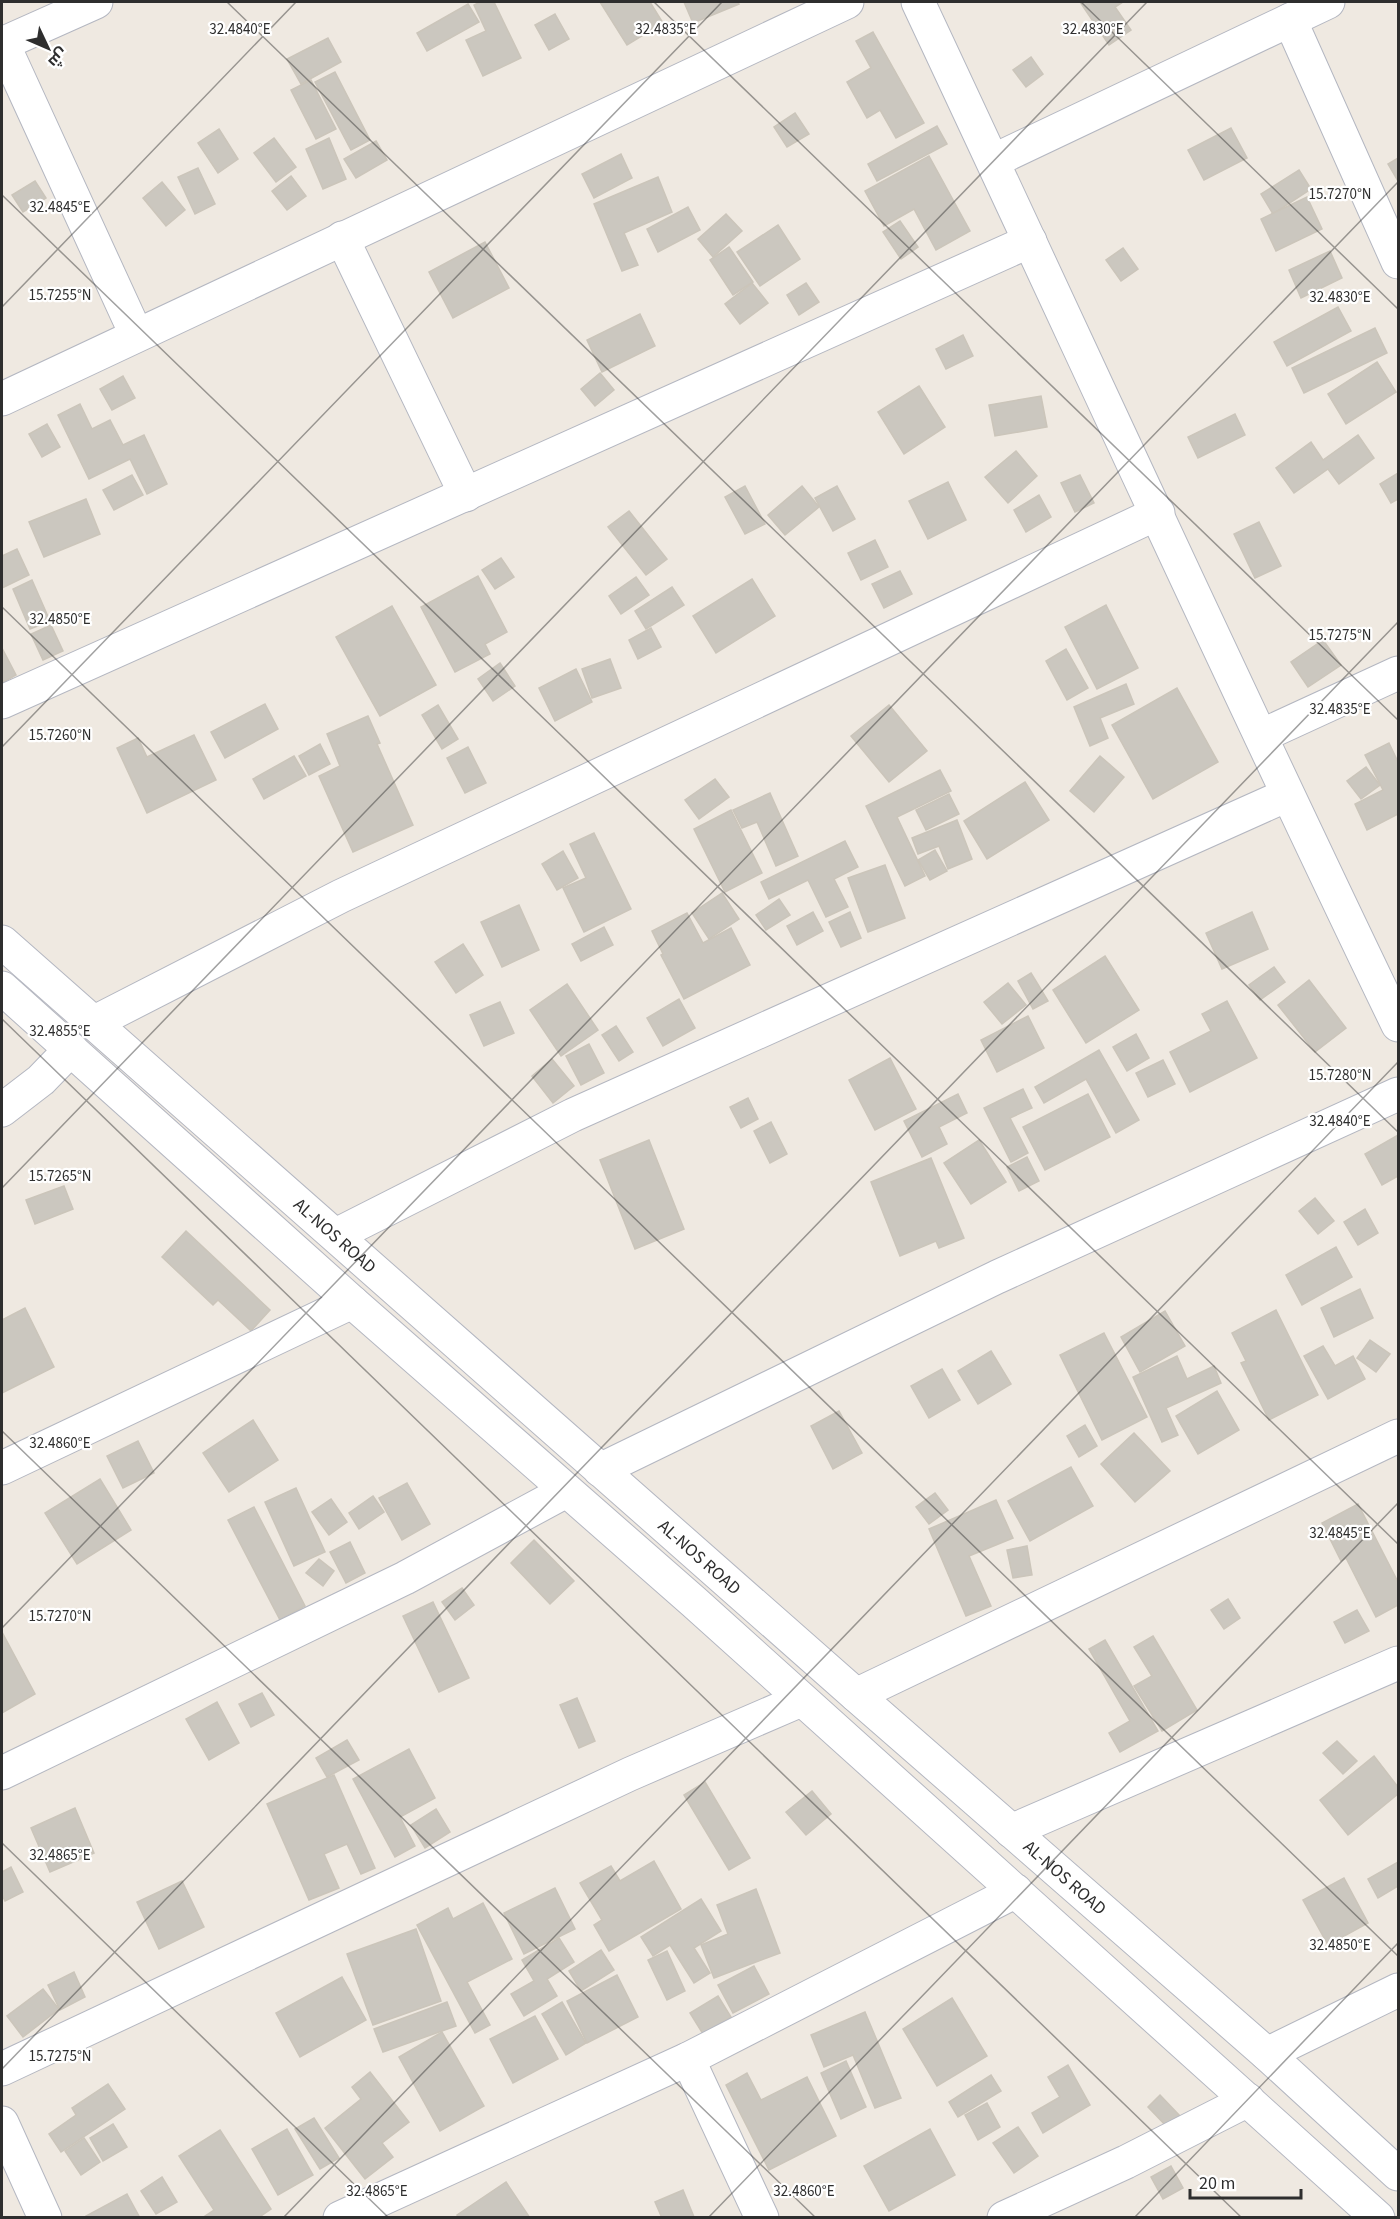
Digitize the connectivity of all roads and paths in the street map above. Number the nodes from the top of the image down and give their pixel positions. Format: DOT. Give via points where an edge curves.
graph roads {
  1 [pos="96,2"];
  2 [pos="847,2"];
  3 [pos="918,2"];
  4 [pos="1328,2"];
  5 [pos="1290,20"];
  6 [pos="2,44"];
  7 [pos="993,161"];
  8 [pos="342,238"];
  9 [pos="1030,241"];
  10 [pos="1398,262"];
  11 [pos="136,334"];
  12 [pos="2,399"];
  13 [pos="466,495"];
  14 [pos="1158,513"];
  15 [pos="1398,673"];
  16 [pos="2,702"];
  17 [pos="1261,736"];
  18 [pos="1287,795"];
  19 [pos="2,942"];
  20 [pos="2,988"];
  21 [pos="93,1023"];
  22 [pos="1398,1025"];
  23 [pos="71,1049"];
  24 [pos="1398,1094"];
  25 [pos="2,1110"];
  26 [pos="336,1235"];
  27 [pos="352,1302"];
  28 [pos="1398,1436"];
  29 [pos="2,1468"];
  30 [pos="600,1470"];
  31 [pos="566,1491"];
  32 [pos="1398,1663"];
  33 [pos="856,1695"];
  34 [pos="801,1700"];
  35 [pos="2,1773"];
  36 [pos="1011,1831"];
  37 [pos="1016,1891"];
  38 [pos="1398,1990"];
  39 [pos="1267,2054"];
  40 [pos="688,2059"];
  41 [pos="2,2069"];
  42 [pos="1248,2100"];
  43 [pos="2,2123"];
  44 [pos="1398,2174"];
  45 [pos="45,2217"];
  46 [pos="340,2217"];
  47 [pos="762,2217"];
  48 [pos="1004,2217"];
  49 [pos="1378,2217"];
  1 -- 6 [label="street"];
  2 -- 8 [label="street"];
  3 -- 7 [label="street"];
  4 -- 5 [label="street"];
  5 -- 7 [label="street"];
  5 -- 10 [label="street"];
  6 -- 11 [label="street"];
  7 -- 9 [label="street"];
  8 -- 11 [label="street"];
  8 -- 13 [label="street"];
  9 -- 13 [label="street"];
  9 -- 14 [label="street"];
  11 -- 12 [label="street"];
  13 -- 16 [label="street"];
  14 -- 17 [label="street"];
  14 -- 21 [label="street" via="341,896"];
  15 -- 17 [label="street"];
  17 -- 18 [label="street"];
  18 -- 22 [label="street"];
  18 -- 26 [label="street" via="573,1115"];
  19 -- 21 [label="street, AL-NOS ROAD"];
  20 -- 23 [label="street, AL-NOS ROAD"];
  21 -- 26 [label="street, AL-NOS ROAD"];
  23 -- 25 [label="street" via="41,1080"];
  23 -- 27 [label="street, AL-NOS ROAD"];
  24 -- 30 [label="street" via="997,1277"];
  26 -- 30 [label="street, AL-NOS ROAD"];
  27 -- 29 [label="street"];
  27 -- 31 [label="street, AL-NOS ROAD"];
  28 -- 33 [label="street"];
  30 -- 33 [label="street, AL-NOS ROAD"];
  31 -- 34 [label="street, AL-NOS ROAD"];
  31 -- 35 [label="street" via="405,1578"];
  32 -- 36 [label="street"];
  33 -- 36 [label="street, AL-NOS ROAD"];
  34 -- 37 [label="street, AL-NOS ROAD"];
  34 -- 41 [label="street" via="619,1779"];
  36 -- 39 [label="street, AL-NOS ROAD"];
  37 -- 40 [label="street"];
  37 -- 42 [label="street, AL-NOS ROAD"];
  38 -- 39 [label="street"];
  39 -- 44 [label="street, AL-NOS ROAD"];
  40 -- 46 [label="street"];
  40 -- 47 [label="street"];
  42 -- 48 [label="street" via="1126,2162"];
  42 -- 49 [label="street, AL-NOS ROAD"];
  43 -- 45 [label="street"];
}
